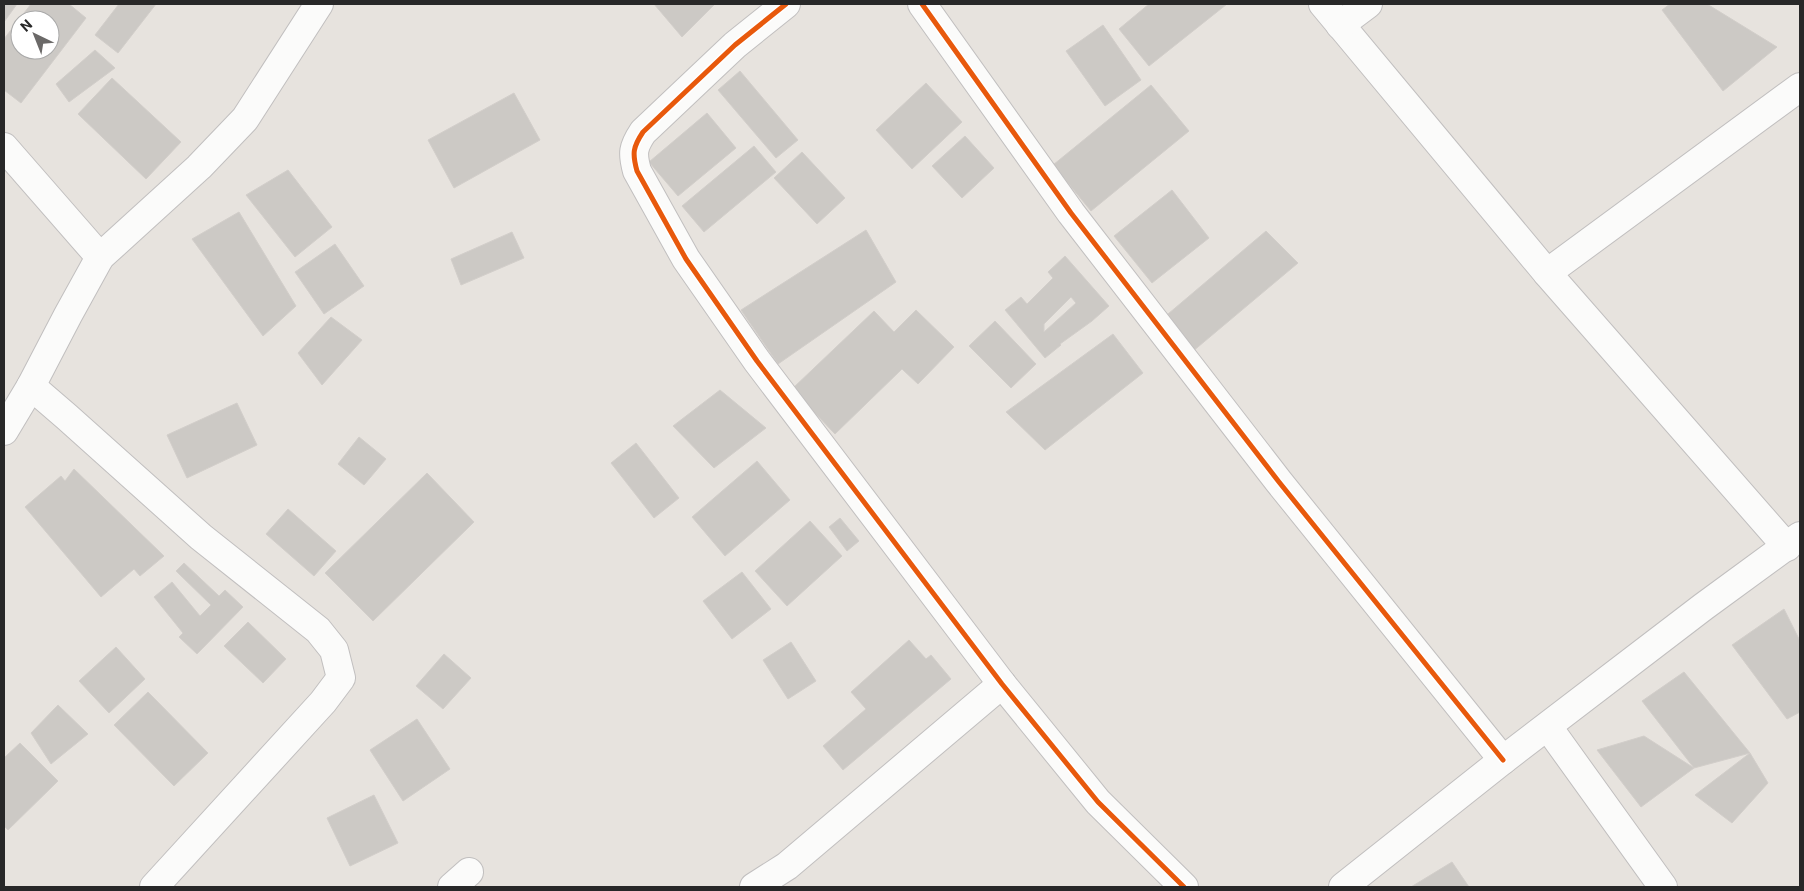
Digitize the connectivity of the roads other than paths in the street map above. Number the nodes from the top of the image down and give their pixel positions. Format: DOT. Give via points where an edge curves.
graph roads {
  1 [pos="319,4"];
  2 [pos="786,4"];
  3 [pos="922,4"];
  4 [pos="1323,4"];
  5 [pos="1368,4"];
  6 [pos="1340,25"];
  7 [pos="1800,87"];
  8 [pos="4,147"];
  9 [pos="100,257"];
  10 [pos="1547,273"];
  11 [pos="31,386"];
  12 [pos="4,431"];
  13 [pos="1794,542"];
  14 [pos="1002,684"];
  15 [pos="1548,727"];
  16 [pos="1504,760"];
  17 [pos="154,887"];
  18 [pos="754,887"];
  19 [pos="1184,887"];
  20 [pos="1343,887"];
  21 [pos="1663,887"];
  1 -- 9 [label="street" via="245,119"];
  2 -- 14 [label="street" via="735,45 643,132 634,145 637,171 686,259 757,361"];
  3 -- 16 [label="street" via="1078,221 1279,482"];
  4 -- 6 [label="street"];
  5 -- 6 [label="street"];
  6 -- 10 [label="street"];
  7 -- 10 [label="street"];
  8 -- 9 [label="street"];
  9 -- 11 [label="street"];
  10 -- 13 [label="street"];
  11 -- 12 [label="street"];
  11 -- 17 [label="street" via="202,538 318,630 334,650 341,678 323,702"];
  13 -- 15 [label="street" via="1703,607"];
  14 -- 18 [label="street" via="787,866"];
  14 -- 19 [label="street" via="1098,802"];
  15 -- 16 [label="street"];
  15 -- 21 [label="street"];
  16 -- 20 [label="street"];
}
